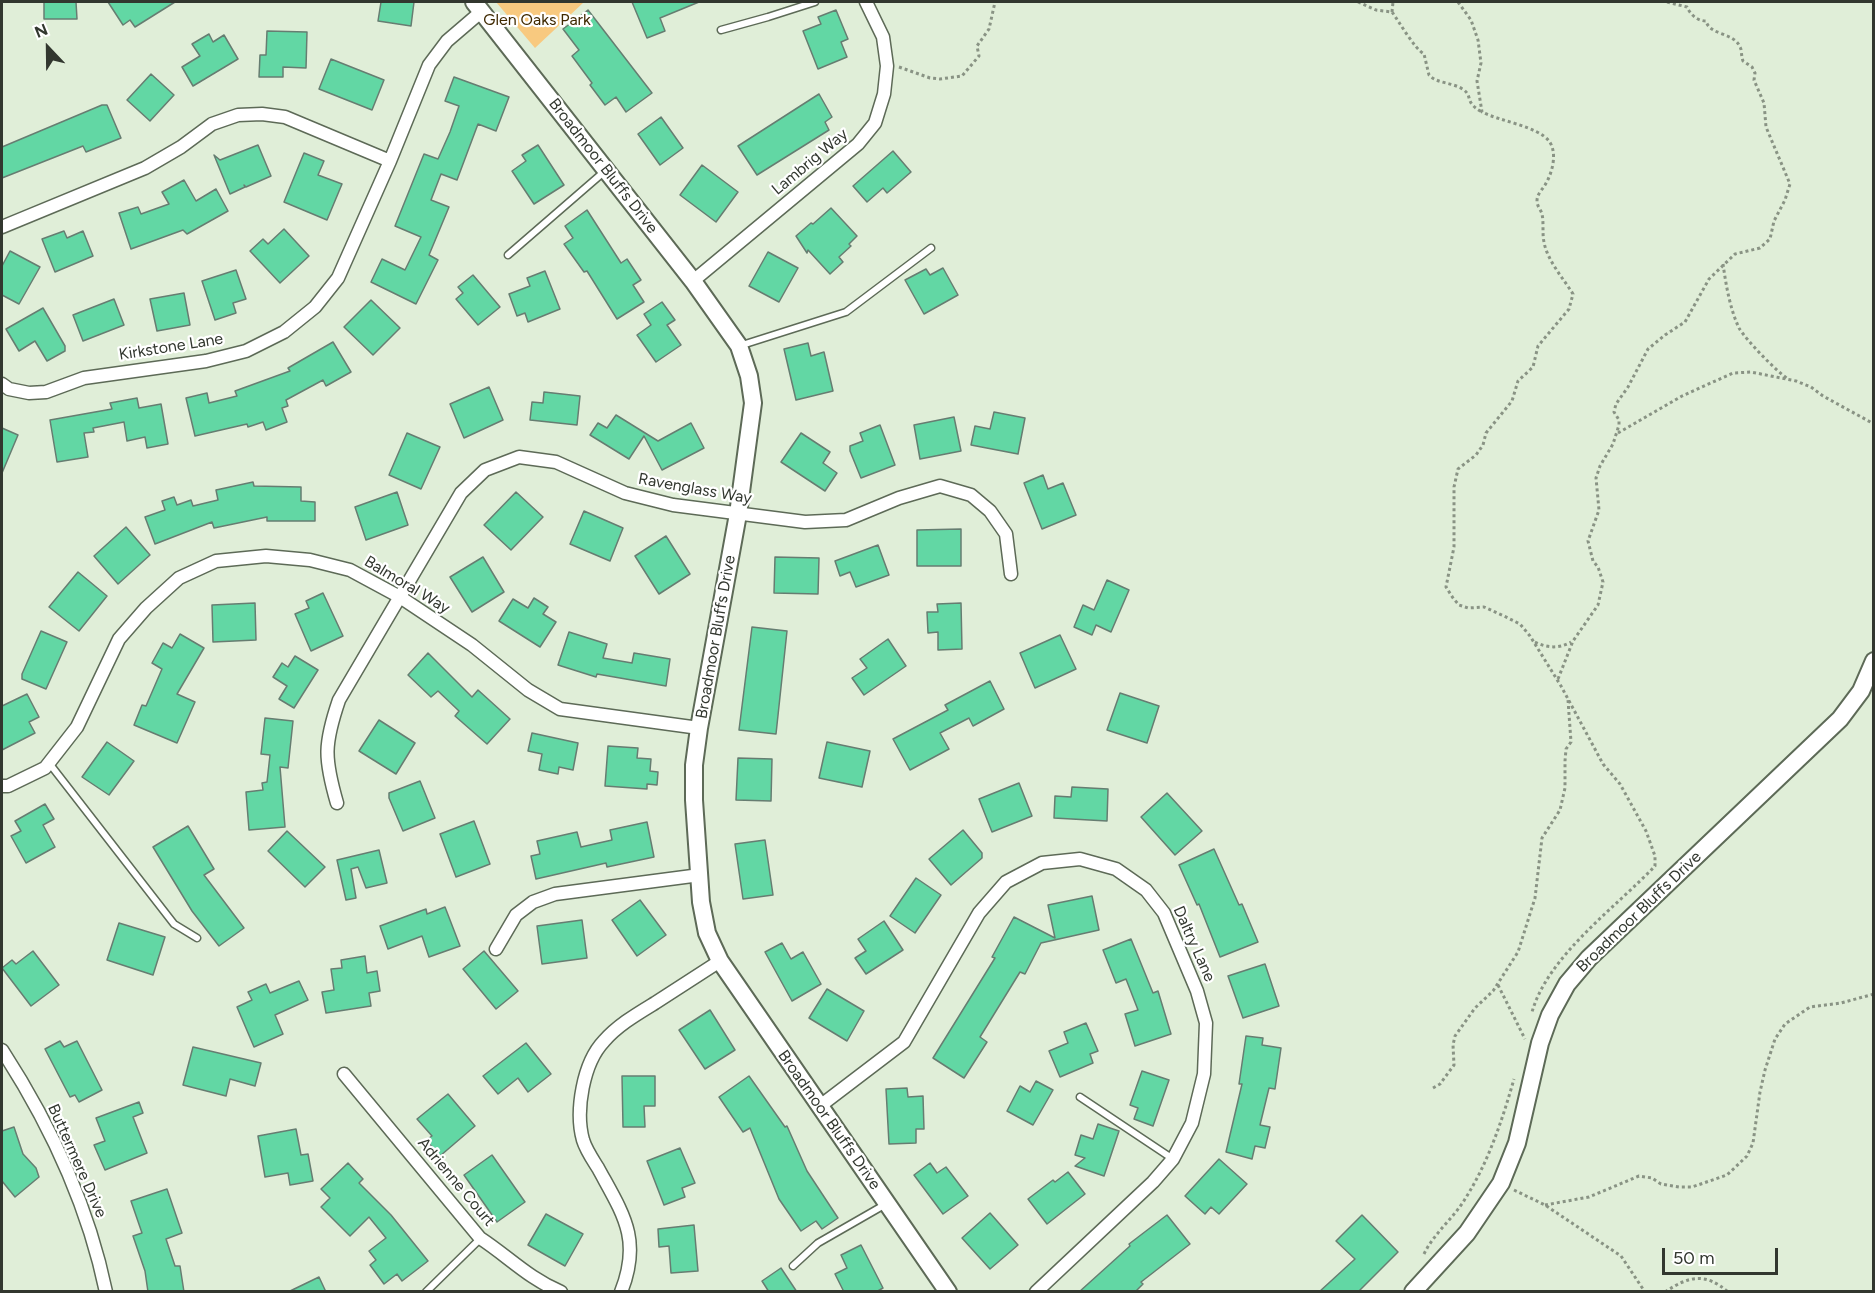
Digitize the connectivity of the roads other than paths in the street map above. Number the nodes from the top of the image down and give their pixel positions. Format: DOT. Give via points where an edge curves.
graph roads {
  1 [pos="814,2"];
  2 [pos="866,2"];
  3 [pos="478,6"];
  4 [pos="721,30"];
  5 [pos="390,161"];
  6 [pos="606,171"];
  7 [pos="2,227"];
  8 [pos="931,248"];
  9 [pos="508,255"];
  10 [pos="693,281"];
  11 [pos="739,346"];
  12 [pos="2,384"];
  13 [pos="738,514"];
  14 [pos="1011,574"];
  15 [pos="400,597"];
  16 [pos="1874,661"];
  17 [pos="699,728"];
  18 [pos="49,762"];
  19 [pos="2,786"];
  20 [pos="336,803"];
  21 [pos="700,875"];
  22 [pos="197,938"];
  23 [pos="496,949"];
  24 [pos="720,961"];
  25 [pos="2,1050"];
  26 [pos="344,1074"];
  27 [pos="1080,1097"];
  28 [pos="820,1107"];
  29 [pos="1173,1159"];
  30 [pos="887,1203"];
  31 [pos="480,1238"];
  32 [pos="793,1266"];
  33 [pos="106,1292"];
  34 [pos="426,1292"];
  35 [pos="561,1292"];
  36 [pos="621,1292"];
  37 [pos="948,1292"];
  38 [pos="1036,1292"];
  39 [pos="1413,1292"];
  1 -- 4 [label="lane"];
  2 -- 10 [label="street, Lambrig Way" via="883,37 887,66 875,123 858,144"];
  3 -- 5 [label="street, Kirkstone Lane" via="429,65"];
  3 -- 6 [label="street, Broadmoor Bluffs Drive"];
  5 -- 7 [label="street" via="285,117 238,116 212,124 146,168"];
  5 -- 12 [label="street, Kirkstone Lane" via="338,278 315,307 284,333 246,351 206,361 84,378 46,392 29,393"];
  6 -- 9 [label="lane"];
  6 -- 10 [label="street, Broadmoor Bluffs Drive"];
  8 -- 11 [label="lane" via="846,312"];
  10 -- 11 [label="street, Broadmoor Bluffs Drive"];
  11 -- 13 [label="street, Broadmoor Bluffs Drive" via="753,403"];
  13 -- 14 [label="street, Ravenglass Way" via="805,522 846,520 940,486 971,495 990,511 1006,534"];
  13 -- 15 [label="street, Ravenglass Way" via="673,505 625,493 556,462 519,457 485,470 461,493"];
  13 -- 17 [label="street, Broadmoor Bluffs Drive"];
  15 -- 17 [label="street, Balmoral Way" via="472,645 528,690 560,708"];
  15 -- 18 [label="street, Balmoral Way" via="350,570 310,560 266,556 216,561 179,578 119,639 77,727"];
  15 -- 20 [label="street, Ravenglass Way" via="339,700 330,727 326,754"];
  16 -- 39 [label="street, Broadmoor Bluffs Drive" via="1861,691 1839,718 1589,958 1567,984 1540,1043 1517,1143 1501,1184 1467,1233"];
  17 -- 21 [label="street, Broadmoor Bluffs Drive" via="694,800"];
  18 -- 19 [label="street, Balmoral Way" via="45,768"];
  18 -- 22 [label="lane" via="174,924"];
  21 -- 23 [label="street" via="555,894 533,902 516,915"];
  21 -- 24 [label="street, Broadmoor Bluffs Drive" via="707,933"];
  24 -- 28 [label="street, Broadmoor Bluffs Drive"];
  24 -- 36 [label="street" via="624,1022 602,1042 587,1068 581,1095 583,1141 628,1230 629,1272"];
  25 -- 33 [label="street, Buttermere Drive" via="61,1158 87,1218"];
  26 -- 31 [label="street, Adrienne Court"];
  27 -- 29 [label="lane"];
  28 -- 29 [label="street, Daltry Lane" via="904,1042 979,913 1006,882 1042,863 1080,859 1116,869 1146,890 1164,913 1197,991 1206,1023 1204,1074 1192,1124"];
  28 -- 30 [label="street, Broadmoor Bluffs Drive"];
  29 -- 38 [label="street, Daltry Lane"];
  30 -- 32 [label="lane" via="818,1243"];
  30 -- 37 [label="street, Broadmoor Bluffs Drive"];
  31 -- 34 [label="lane"];
  31 -- 35 [label="street, Adrienne Court" via="523,1272"];
}
